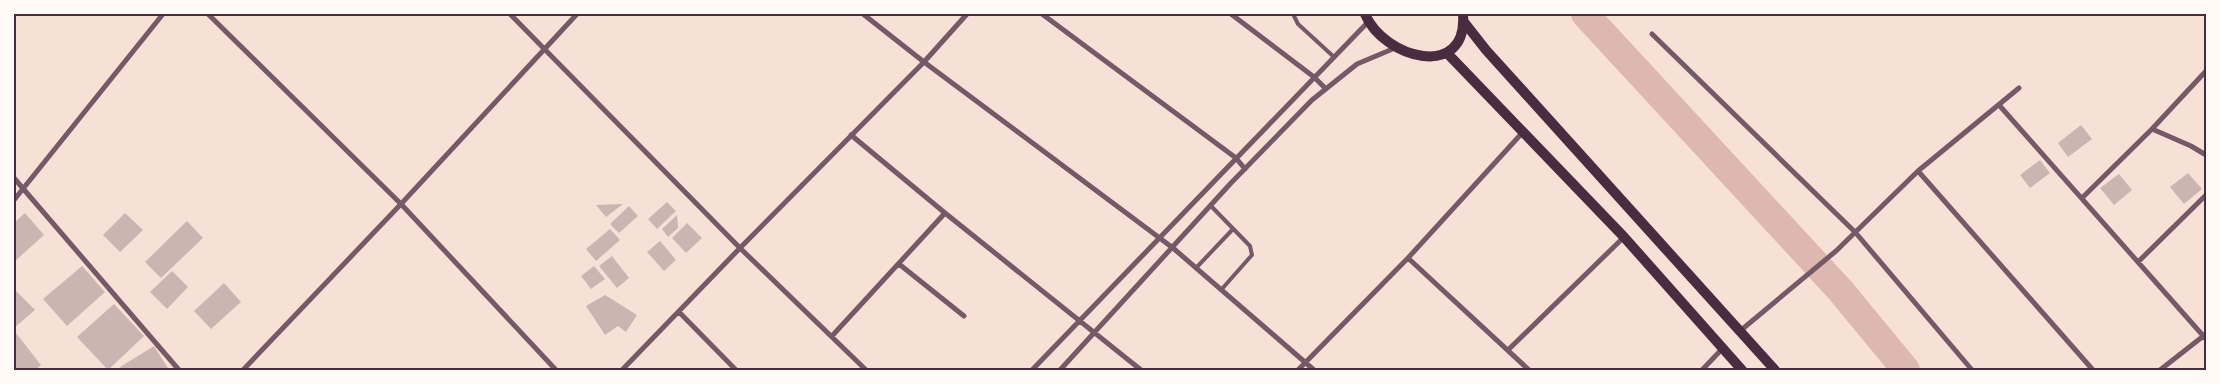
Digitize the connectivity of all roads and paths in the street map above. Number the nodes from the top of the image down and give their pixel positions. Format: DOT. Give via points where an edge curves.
graph roads {
  1 [pos="162,14"];
  2 [pos="208,14"];
  3 [pos="510,14"];
  4 [pos="577,14"];
  5 [pos="862,14"];
  6 [pos="967,14"];
  7 [pos="1042,14"];
  8 [pos="1231,14"];
  9 [pos="1293,14"];
  10 [pos="1367,18"];
  11 [pos="1463,18"];
  12 [pos="1652,34"];
  13 [pos="1395,48"];
  14 [pos="544,49"];
  15 [pos="1447,53"];
  16 [pos="1334,57"];
  17 [pos="924,62"];
  18 [pos="2206,72"];
  19 [pos="1314,77"];
  20 [pos="1325,88"];
  21 [pos="2019,88"];
  22 [pos="1999,105"];
  23 [pos="2152,129"];
  24 [pos="1523,132"];
  25 [pos="851,135"];
  26 [pos="2206,155"];
  27 [pos="1236,158"];
  28 [pos="1245,169"];
  29 [pos="1918,171"];
  30 [pos="14,178"];
  31 [pos="24,189"];
  32 [pos="2206,195"];
  33 [pos="2082,198"];
  34 [pos="14,200"];
  35 [pos="401,204"];
  36 [pos="1210,206"];
  37 [pos="945,213"];
  38 [pos="1233,229"];
  39 [pos="1855,232"];
  40 [pos="1624,237"];
  41 [pos="1159,238"];
  42 [pos="740,248"];
  43 [pos="1173,248"];
  44 [pos="1408,258"];
  45 [pos="2138,262"];
  46 [pos="898,264"];
  47 [pos="1196,268"];
  48 [pos="1221,290"];
  49 [pos="680,312"];
  50 [pos="964,316"];
  51 [pos="1080,322"];
  52 [pos="1740,331"];
  53 [pos="1094,334"];
  54 [pos="832,336"];
  55 [pos="2206,336"];
  56 [pos="1723,348"];
  57 [pos="1508,350"];
  58 [pos="1305,363"];
  59 [pos="180,370"];
  60 [pos="243,370"];
  61 [pos="556,370"];
  62 [pos="622,370"];
  63 [pos="736,370"];
  64 [pos="866,370"];
  65 [pos="1032,370"];
  66 [pos="1060,370"];
  67 [pos="1141,370"];
  68 [pos="1298,370"];
  69 [pos="1314,370"];
  70 [pos="1529,370"];
  71 [pos="1702,370"];
  72 [pos="1742,370"];
  73 [pos="1775,370"];
  74 [pos="1972,370"];
  75 [pos="2092,370"];
  76 [pos="2160,370"];
  1 -- 31 [label="street"];
  2 -- 35 [label="street"];
  3 -- 14 [label="street"];
  4 -- 14 [label="street"];
  5 -- 17 [label="street"];
  6 -- 17 [label="street"];
  7 -- 27 [label="street"];
  8 -- 19 [label="street"];
  9 -- 16 [label="lane" via="1298,24"];
  10 -- 13 [label="main road"];
  10 -- 16 [label="street" via="1347,46"];
  11 -- 15 [label="main road" via="1460,40"];
  11 -- 52 [label="main road" via="1486,50"];
  12 -- 39 [label="street"];
  13 -- 15 [label="main road" via="1417,56"];
  13 -- 20 [label="street" via="1358,64"];
  14 -- 35 [label="street"];
  14 -- 42 [label="street"];
  15 -- 24 [label="main road"];
  16 -- 19 [label="street"];
  17 -- 25 [label="street"];
  17 -- 41 [label="street"];
  18 -- 23 [label="street"];
  19 -- 20 [label="street"];
  19 -- 27 [label="street"];
  20 -- 28 [label="street"];
  21 -- 22 [label="street"];
  22 -- 29 [label="street"];
  22 -- 33 [label="street"];
  23 -- 26 [label="street"];
  23 -- 33 [label="street"];
  24 -- 40 [label="main road"];
  24 -- 44 [label="street"];
  25 -- 37 [label="street"];
  25 -- 42 [label="street"];
  27 -- 28 [label="street"];
  27 -- 41 [label="street"];
  28 -- 36 [label="street"];
  29 -- 39 [label="street"];
  29 -- 75 [label="street"];
  30 -- 31 [label="street"];
  31 -- 34 [label="street"];
  31 -- 59 [label="street"];
  32 -- 45 [label="street"];
  33 -- 45 [label="street"];
  35 -- 60 [label="street"];
  35 -- 61 [label="street"];
  36 -- 38 [label="lane"];
  36 -- 43 [label="street"];
  37 -- 46 [label="street"];
  37 -- 51 [label="street"];
  38 -- 47 [label="lane"];
  38 -- 48 [label="lane" via="1250,246 1252,255"];
  39 -- 52 [label="street"];
  39 -- 74 [label="street"];
  40 -- 56 [label="main road"];
  40 -- 57 [label="street"];
  41 -- 43 [label="street"];
  41 -- 51 [label="street"];
  42 -- 49 [label="street"];
  42 -- 54 [label="street"];
  43 -- 47 [label="street"];
  43 -- 53 [label="street"];
  44 -- 57 [label="street"];
  44 -- 58 [label="street"];
  45 -- 55 [label="street"];
  46 -- 50 [label="street"];
  46 -- 54 [label="street"];
  47 -- 48 [label="street"];
  48 -- 58 [label="street"];
  49 -- 62 [label="street"];
  49 -- 63 [label="street"];
  51 -- 53 [label="street"];
  51 -- 65 [label="street"];
  52 -- 73 [label="main road"];
  53 -- 66 [label="street"];
  53 -- 67 [label="street"];
  54 -- 64 [label="street"];
  55 -- 76 [label="street"];
  56 -- 71 [label="street"];
  56 -- 72 [label="main road"];
  57 -- 70 [label="street"];
  58 -- 68 [label="street"];
  58 -- 69 [label="street"];
}
